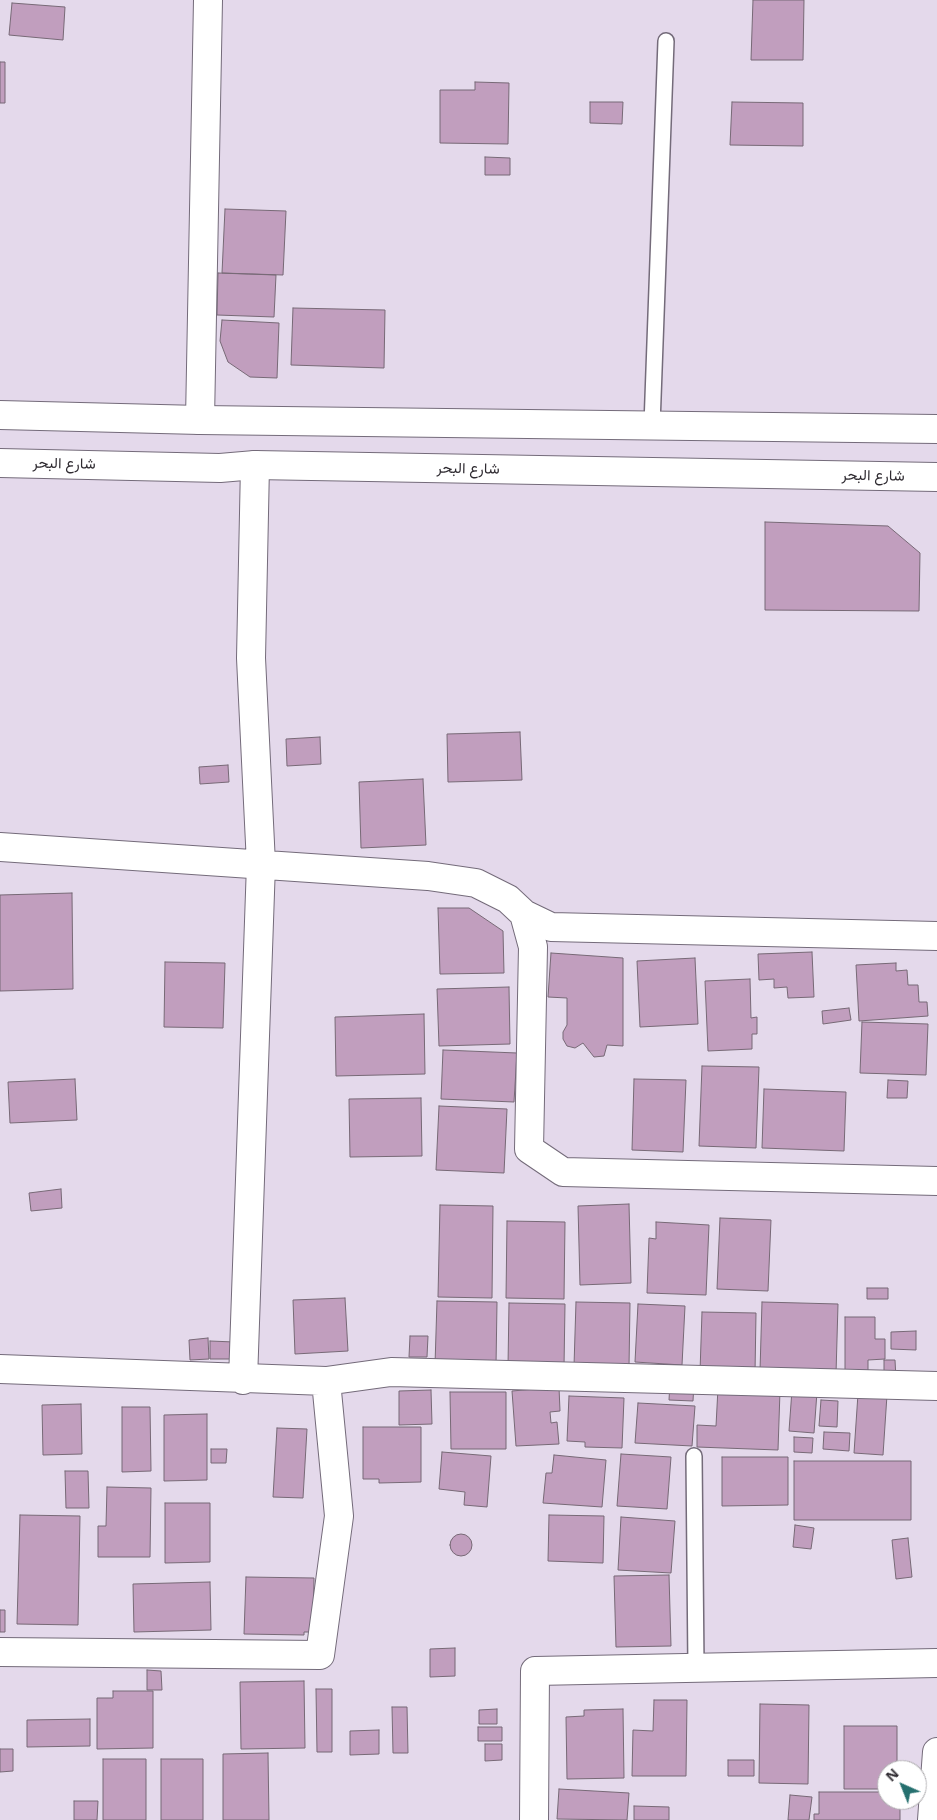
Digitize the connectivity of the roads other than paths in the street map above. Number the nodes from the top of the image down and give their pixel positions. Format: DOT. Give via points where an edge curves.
graph roads {
  1 [pos="208,0"];
  2 [pos="666,41"];
  3 [pos="0,415"];
  4 [pos="200,420"];
  5 [pos="652,426"];
  6 [pos="937,429"];
  7 [pos="0,463"];
  8 [pos="255,465"];
  9 [pos="937,477"];
  10 [pos="0,847"];
  11 [pos="261,864"];
  12 [pos="524,914"];
  13 [pos="937,936"];
  14 [pos="937,1181"];
  15 [pos="0,1369"];
  16 [pos="243,1380"];
  17 [pos="326,1382"];
  18 [pos="937,1386"];
  19 [pos="694,1456"];
  20 [pos="0,1652"];
  21 [pos="937,1663"];
  22 [pos="696,1668"];
  23 [pos="937,1752"];
  24 [pos="534,1820"];
  25 [pos="932,1820"];
  1 -- 4 [label="street"];
  2 -- 5 [label="lane"];
  3 -- 4 [label="street"];
  4 -- 5 [label="street"];
  5 -- 6 [label="street"];
  7 -- 8 [label="street, شارع البحر" via="220,468"];
  8 -- 9 [label="street, شارع البحر"];
  8 -- 11 [label="street" via="252,658"];
  10 -- 11 [label="street"];
  11 -- 12 [label="street" via="428,876 476,884 508,899"];
  11 -- 16 [label="street"];
  12 -- 13 [label="street" via="551,928"];
  12 -- 14 [label="street" via="533,947 529,1149 563,1172"];
  15 -- 16 [label="street"];
  16 -- 17 [label="street"];
  17 -- 18 [label="street" via="391,1372"];
  17 -- 20 [label="street" via="339,1516 320,1655"];
  19 -- 22 [label="lane"];
  21 -- 22 [label="street"];
  22 -- 24 [label="street" via="535,1671"];
  23 -- 25 [label="street"];
}
